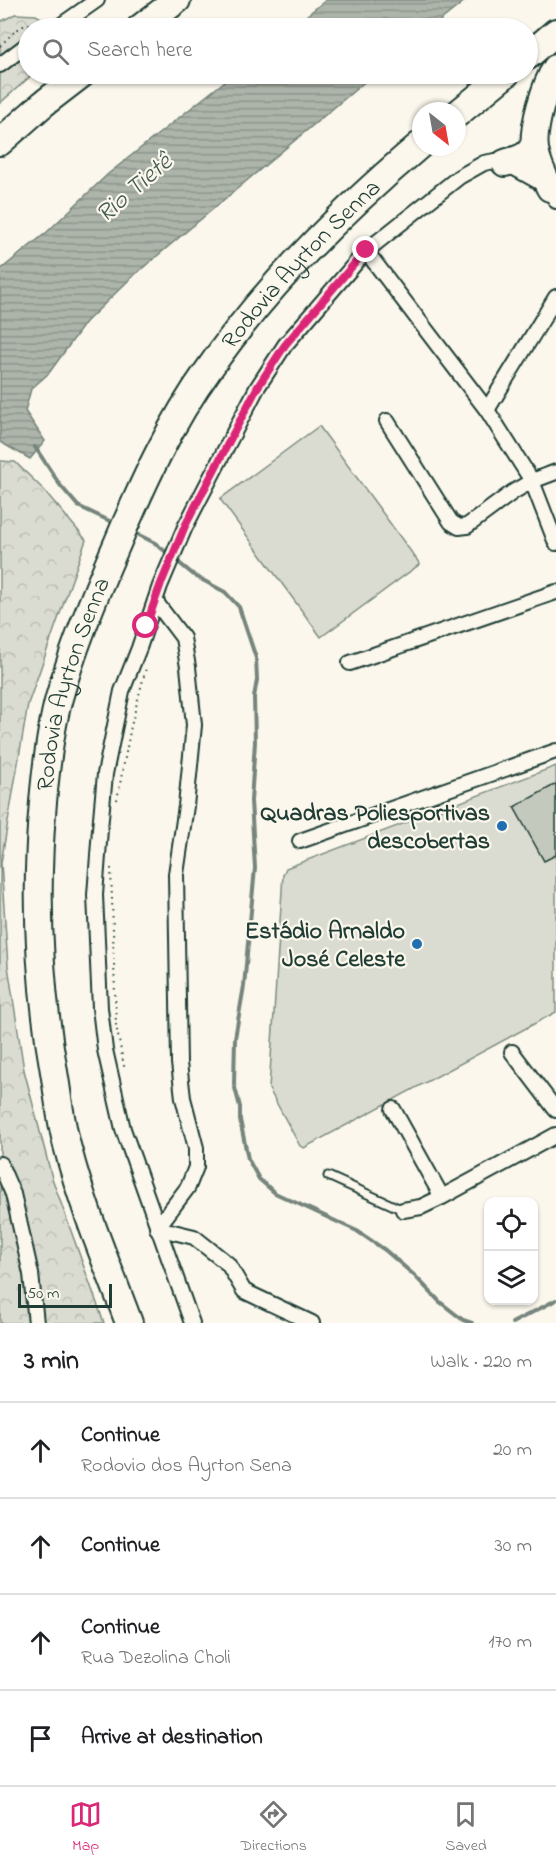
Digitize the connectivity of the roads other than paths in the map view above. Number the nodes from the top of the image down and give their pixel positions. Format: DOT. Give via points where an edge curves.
graph roads {
  1 [pos="97,0"];
  2 [pos="169,4"];
  3 [pos="72,18"];
  4 [pos="152,18"];
  5 [pos="556,32"];
  6 [pos="538,47"];
  7 [pos="18,52"];
  8 [pos="0,65"];
  9 [pos="556,68"];
  10 [pos="69,84"];
  11 [pos="494,84"];
  12 [pos="466,107"];
  13 [pos="0,142"];
  14 [pos="534,146"];
  15 [pos="412,152"];
  16 [pos="505,163"];
  17 [pos="553,195"];
  18 [pos="366,250"];
  19 [pos="556,297"];
  20 [pos="487,410"];
  21 [pos="387,421"];
  22 [pos="556,472"];
  23 [pos="532,481"];
  24 [pos="556,543"];
  25 [pos="556,592"];
  26 [pos="155,601"];
  27 [pos="350,663"];
  28 [pos="556,751"];
  29 [pos="300,841"];
  30 [pos="512,1052"];
  31 [pos="393,1109"];
  32 [pos="556,1110"];
  33 [pos="556,1136"];
  34 [pos="0,1164"];
  35 [pos="328,1176"];
  36 [pos="442,1197"];
  37 [pos="403,1210"];
  38 [pos="157,1228"];
  39 [pos="36,1323"];
  40 [pos="129,1323"];
  41 [pos="192,1323"];
  42 [pos="312,1323"];
  1 -- 3 [label="street"];
  2 -- 4 [label="highway"];
  5 -- 6 [label="highway"];
  7 -- 8 [label="street"];
  9 -- 14 [label="highway" via="541,104"];
  10 -- 13 [label="highway"];
  11 -- 12 [label="highway"];
  14 -- 16 [label="highway" via="523,158"];
  14 -- 17 [label="highway"];
  15 -- 40 [label="highway, Rodovia Ayrton Senna" via="302,256 207,371 170,429 134,504 81,630 59,700 46,771 37,914 49,1046 67,1147"];
  16 -- 17 [label="street"];
  16 -- 18 [label="street" via="495,161 472,169"];
  18 -- 20 [label="street"];
  18 -- 26 [label="street" via="285,345 257,388 185,526"];
  19 -- 20 [label="street"];
  20 -- 23 [label="street"];
  21 -- 23 [label="street" via="451,522 459,527 467,526"];
  22 -- 23 [label="street"];
  23 -- 24 [label="street"];
  25 -- 27 [label="street"];
  26 -- 38 [label="street" via="122,691 105,774 95,895 105,1050 123,1129"];
  26 -- 38 [label="street" via="183,638 194,725 176,874 179,1063 196,1157 188,1187"];
  28 -- 29 [label="street"];
  30 -- 32 [label="street"];
  31 -- 36 [label="street"];
  33 -- 36 [label="street"];
  34 -- 39 [label="street" via="14,1194 31,1274"];
  35 -- 37 [label="lane"];
  36 -- 37 [label="street"];
  38 -- 41 [label="street"];
  38 -- 42 [label="street" via="194,1237 228,1264 244,1291"];
}
